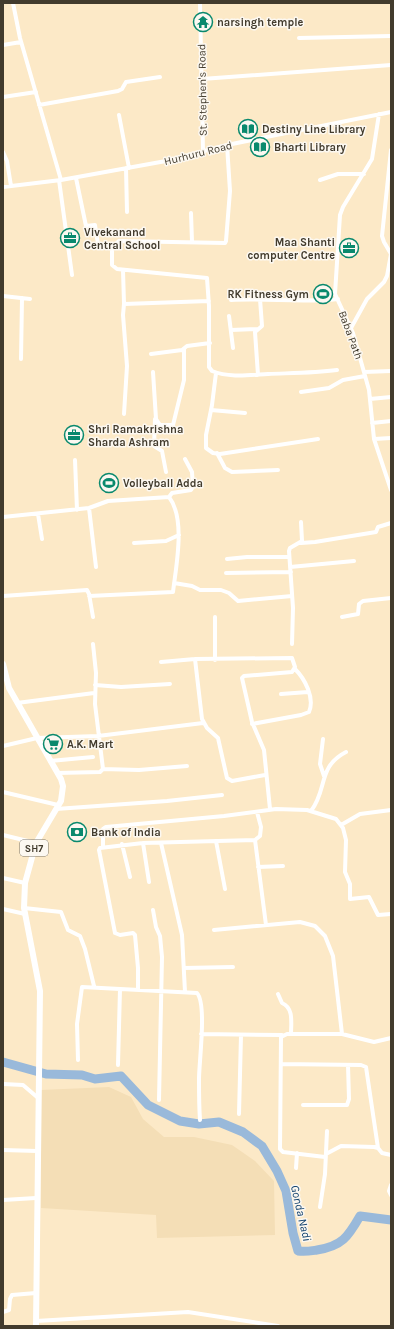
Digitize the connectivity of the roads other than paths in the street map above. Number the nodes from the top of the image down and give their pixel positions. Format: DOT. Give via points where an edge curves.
graph roads {
  1 [pos="13,3"];
  2 [pos="200,3"];
  3 [pos="391,36"];
  4 [pos="298,38"];
  5 [pos="21,42"];
  6 [pos="3,45"];
  7 [pos="391,65"];
  8 [pos="160,77"];
  9 [pos="202,79"];
  10 [pos="36,92"];
  11 [pos="3,97"];
  12 [pos="40,105"];
  13 [pos="391,112"];
  14 [pos="379,114"];
  15 [pos="119,115"];
  16 [pos="227,145"];
  17 [pos="391,150"];
  18 [pos="3,152"];
  19 [pos="203,152"];
  20 [pos="127,168"];
  21 [pos="364,174"];
  22 [pos="76,178"];
  23 [pos="60,180"];
  24 [pos="320,180"];
  25 [pos="11,186"];
  26 [pos="3,187"];
  27 [pos="127,212"];
  28 [pos="191,213"];
  29 [pos="192,242"];
  30 [pos="112,248"];
  31 [pos="391,254"];
  32 [pos="123,270"];
  33 [pos="72,275"];
  34 [pos="3,296"];
  35 [pos="22,298"];
  36 [pos="30,299"];
  37 [pos="260,299"];
  38 [pos="338,299"];
  39 [pos="231,300"];
  40 [pos="209,301"];
  41 [pos="124,304"];
  42 [pos="229,316"];
  43 [pos="351,328"];
  44 [pos="258,329"];
  45 [pos="231,330"];
  46 [pos="210,343"];
  47 [pos="233,348"];
  48 [pos="184,349"];
  49 [pos="151,354"];
  50 [pos="21,359"];
  51 [pos="337,370"];
  52 [pos="391,371"];
  53 [pos="153,372"];
  54 [pos="216,373"];
  55 [pos="365,374"];
  56 [pos="258,375"];
  57 [pos="301,392"];
  58 [pos="391,397"];
  59 [pos="370,399"];
  60 [pos="211,410"];
  61 [pos="246,413"];
  62 [pos="124,414"];
  63 [pos="155,417"];
  64 [pos="391,421"];
  65 [pos="372,423"];
  66 [pos="391,438"];
  67 [pos="318,439"];
  68 [pos="374,439"];
  69 [pos="217,454"];
  70 [pos="185,459"];
  71 [pos="74,460"];
  72 [pos="278,470"];
  73 [pos="166,472"];
  74 [pos="391,488"];
  75 [pos="169,497"];
  76 [pos="89,508"];
  77 [pos="77,510"];
  78 [pos="38,514"];
  79 [pos="3,517"];
  80 [pos="301,522"];
  81 [pos="391,523"];
  82 [pos="179,535"];
  83 [pos="42,538"];
  84 [pos="134,543"];
  85 [pos="301,543"];
  86 [pos="290,557"];
  87 [pos="227,559"];
  88 [pos="354,561"];
  89 [pos="96,567"];
  90 [pos="291,569"];
  91 [pos="226,573"];
  92 [pos="174,583"];
  93 [pos="3,596"];
  94 [pos="89,596"];
  95 [pos="292,596"];
  96 [pos="391,598"];
  97 [pos="94,617"];
  98 [pos="216,617"];
  99 [pos="342,617"];
  100 [pos="93,644"];
  101 [pos="292,644"];
  102 [pos="195,659"];
  103 [pos="215,660"];
  104 [pos="161,662"];
  105 [pos="3,664"];
  106 [pos="295,670"];
  107 [pos="170,684"];
  108 [pos="95,685"];
  109 [pos="308,692"];
  110 [pos="94,693"];
  111 [pos="282,694"];
  112 [pos="18,703"];
  113 [pos="203,723"];
  114 [pos="252,724"];
  115 [pos="98,736"];
  116 [pos="37,738"];
  117 [pos="323,739"];
  118 [pos="3,746"];
  119 [pos="346,752"];
  120 [pos="93,757"];
  121 [pos="50,762"];
  122 [pos="187,766"];
  123 [pos="103,769"];
  124 [pos="57,773"];
  125 [pos="265,775"];
  126 [pos="324,776"];
  127 [pos="3,792"];
  128 [pos="222,795"];
  129 [pos="57,807"];
  130 [pos="270,809"];
  131 [pos="391,810"];
  132 [pos="311,811"];
  133 [pos="257,812"];
  134 [pos="341,825"];
  135 [pos="3,835"];
  136 [pos="255,840"];
  137 [pos="216,841"];
  138 [pos="36,843"];
  139 [pos="143,843"];
  140 [pos="160,843"];
  141 [pos="122,844"];
  142 [pos="103,847"];
  143 [pos="283,866"];
  144 [pos="258,867"];
  145 [pos="130,877"];
  146 [pos="3,878"];
  147 [pos="25,882"];
  148 [pos="149,882"];
  149 [pos="225,889"];
  150 [pos="3,910"];
  151 [pos="153,910"];
  152 [pos="25,911"];
  153 [pos="391,914"];
  154 [pos="266,926"];
  155 [pos="214,930"];
  156 [pos="233,967"];
  157 [pos="184,968"];
  158 [pos="94,986"];
  159 [pos="120,989"];
  160 [pos="138,989"];
  161 [pos="162,991"];
  162 [pos="184,992"];
  163 [pos="278,994"];
  164 [pos="201,1034"];
  165 [pos="291,1034"];
  166 [pos="342,1034"];
  167 [pos="241,1035"];
  168 [pos="282,1035"];
  169 [pos="391,1038"];
  170 [pos="78,1060"];
  171 [pos="281,1064"];
  172 [pos="118,1065"];
  173 [pos="348,1065"];
  174 [pos="3,1084"];
  175 [pos="37,1097"];
  176 [pos="159,1100"];
  177 [pos="303,1105"];
  178 [pos="239,1114"];
  179 [pos="200,1120"];
  180 [pos="327,1131"];
  181 [pos="378,1148"];
  182 [pos="3,1150"];
  183 [pos="37,1151"];
  184 [pos="297,1153"];
  185 [pos="326,1155"];
  186 [pos="391,1155"];
  187 [pos="296,1168"];
  188 [pos="391,1185"];
  189 [pos="391,1195"];
  190 [pos="36,1198"];
  191 [pos="3,1200"];
  192 [pos="320,1207"];
  193 [pos="36,1293"];
  194 [pos="3,1312"];
  195 [pos="36,1323"];
  196 [pos="278,1326"];
  1 -- 5 [label="street"];
  2 -- 9 [label="street, St. Stephen's Road"];
  3 -- 4 [label="street"];
  5 -- 6 [label="street"];
  5 -- 10 [label="street"];
  7 -- 9 [label="street"];
  8 -- 12 [label="street" via="126,82 118,91"];
  9 -- 19 [label="street, St. Stephen's Road"];
  10 -- 11 [label="street"];
  10 -- 12 [label="street"];
  12 -- 23 [label="street"];
  13 -- 14 [label="street, Hurhuru Road"];
  14 -- 16 [label="street, Hurhuru Road"];
  14 -- 21 [label="street, Baba Path" via="375,149"];
  15 -- 20 [label="street"];
  16 -- 19 [label="street, Hurhuru Road"];
  16 -- 29 [label="street" via="230,191 226,241"];
  17 -- 31 [label="street" via="382,236"];
  18 -- 25 [label="street" via="8,161"];
  19 -- 20 [label="street, Hurhuru Road"];
  20 -- 22 [label="street, Hurhuru Road"];
  20 -- 27 [label="street"];
  21 -- 24 [label="street" via="338,174"];
  21 -- 38 [label="street, Baba Path" via="340,215 335,289"];
  22 -- 23 [label="street, Hurhuru Road"];
  22 -- 30 [label="street" via="86,226 95,225 98,244"];
  23 -- 25 [label="street, Hurhuru Road"];
  23 -- 33 [label="street"];
  25 -- 26 [label="street, Hurhuru Road"];
  28 -- 29 [label="street"];
  29 -- 30 [label="street" via="119,241"];
  30 -- 32 [label="street" via="113,267"];
  31 -- 43 [label="street" via="384,282 367,299"];
  32 -- 40 [label="street" via="205,277"];
  32 -- 41 [label="street"];
  34 -- 35 [label="street"];
  35 -- 36 [label="street"];
  35 -- 50 [label="street"];
  37 -- 38 [label="street" via="312,302"];
  37 -- 39 [label="street"];
  37 -- 44 [label="street" via="262,326"];
  38 -- 43 [label="street, Baba Path"];
  40 -- 41 [label="street"];
  40 -- 46 [label="street"];
  41 -- 62 [label="street" via="127,366"];
  42 -- 45 [label="street"];
  43 -- 55 [label="street, Baba Path"];
  44 -- 45 [label="street"];
  44 -- 56 [label="street" via="255,332"];
  45 -- 47 [label="street"];
  46 -- 48 [label="street" via="187,346"];
  46 -- 54 [label="street" via="210,369"];
  48 -- 49 [label="street"];
  48 -- 63 [label="street" via="184,380 175,424 160,425"];
  51 -- 56 [label="street" via="307,374"];
  52 -- 55 [label="street"];
  53 -- 63 [label="street"];
  54 -- 56 [label="street"];
  54 -- 60 [label="street"];
  55 -- 57 [label="street" via="343,380 329,388"];
  55 -- 59 [label="street, Baba Path"];
  58 -- 59 [label="street"];
  59 -- 65 [label="street, Baba Path"];
  60 -- 61 [label="street"];
  60 -- 69 [label="street" via="205,446 208,451"];
  63 -- 73 [label="street" via="154,446 162,451"];
  64 -- 65 [label="street"];
  65 -- 68 [label="street, Baba Path"];
  66 -- 68 [label="street"];
  67 -- 69 [label="street"];
  68 -- 74 [label="street, Baba Path"];
  69 -- 72 [label="street" via="225,468 232,472"];
  70 -- 75 [label="street" via="192,472 194,487 191,490 172,493"];
  71 -- 77 [label="street"];
  75 -- 76 [label="street" via="108,501"];
  75 -- 82 [label="street"];
  76 -- 77 [label="street"];
  76 -- 89 [label="street"];
  77 -- 78 [label="street"];
  78 -- 79 [label="street"];
  78 -- 83 [label="street"];
  80 -- 85 [label="street"];
  81 -- 85 [label="street" via="378,527 376,532"];
  82 -- 84 [label="street" via="166,541"];
  82 -- 92 [label="street"];
  85 -- 86 [label="street" via="290,548"];
  86 -- 87 [label="street"];
  86 -- 90 [label="street"];
  88 -- 90 [label="street"];
  90 -- 91 [label="street"];
  90 -- 95 [label="street"];
  92 -- 94 [label="street" via="172,592"];
  92 -- 95 [label="street" via="200,590 221,590 238,601"];
  93 -- 94 [label="street" via="85,590"];
  94 -- 97 [label="street"];
  95 -- 101 [label="street"];
  96 -- 99 [label="street" via="363,601 359,604 358,614"];
  98 -- 103 [label="street"];
  100 -- 108 [label="street"];
  102 -- 103 [label="street"];
  102 -- 104 [label="street"];
  102 -- 113 [label="street"];
  103 -- 106 [label="street" via="289,657 293,659"];
  105 -- 112 [label="main road, SH7" via="7,683"];
  106 -- 109 [label="street" via="304,681"];
  106 -- 114 [label="street" via="243,677"];
  107 -- 108 [label="street" via="121,687"];
  108 -- 110 [label="street"];
  109 -- 111 [label="street"];
  109 -- 114 [label="street" via="311,705 307,714"];
  110 -- 112 [label="street"];
  110 -- 115 [label="street"];
  112 -- 116 [label="main road, SH7"];
  113 -- 115 [label="street"];
  113 -- 125 [label="street" via="218,738 224,769 229,780 237,781"];
  114 -- 125 [label="street" via="264,750"];
  115 -- 116 [label="street"];
  115 -- 123 [label="street"];
  116 -- 118 [label="street"];
  116 -- 121 [label="main road, SH7"];
  117 -- 126 [label="street" via="320,764"];
  119 -- 126 [label="street" via="328,766"];
  120 -- 121 [label="street"];
  121 -- 124 [label="main road, SH7"];
  122 -- 123 [label="street" via="139,770"];
  123 -- 124 [label="street" via="100,772"];
  124 -- 129 [label="main road, SH7" via="63,786 61,801"];
  125 -- 130 [label="street"];
  126 -- 132 [label="street" via="319,799"];
  127 -- 129 [label="street"];
  128 -- 129 [label="street"];
  129 -- 138 [label="main road, SH7"];
  130 -- 132 [label="street" via="298,808"];
  130 -- 133 [label="street"];
  131 -- 134 [label="street" via="360,814"];
  132 -- 134 [label="street" via="336,819"];
  133 -- 136 [label="street" via="261,832"];
  133 -- 142 [label="street" via="106,826 102,829"];
  134 -- 153 [label="street" via="345,835 345,872 350,884 350,900 370,897 378,915"];
  135 -- 138 [label="street"];
  136 -- 137 [label="street"];
  136 -- 144 [label="street"];
  137 -- 140 [label="street"];
  137 -- 149 [label="street"];
  138 -- 147 [label="main road, SH7"];
  139 -- 140 [label="street"];
  139 -- 141 [label="street"];
  139 -- 148 [label="street"];
  140 -- 157 [label="street" via="182,935"];
  141 -- 142 [label="street"];
  141 -- 145 [label="street"];
  142 -- 160 [label="street" via="99,850 100,864 115,933 135,935"];
  143 -- 144 [label="street"];
  144 -- 154 [label="street"];
  146 -- 147 [label="street"];
  147 -- 152 [label="main road, SH7"];
  150 -- 152 [label="street"];
  151 -- 161 [label="street" via="160,936"];
  152 -- 158 [label="street" via="61,912 68,930 80,936"];
  152 -- 175 [label="main road, SH7" via="40,991"];
  154 -- 155 [label="street"];
  154 -- 166 [label="street" via="305,922 315,926 325,936 333,956"];
  156 -- 157 [label="street"];
  157 -- 162 [label="street"];
  158 -- 159 [label="street"];
  158 -- 170 [label="street" via="83,986 81,989"];
  159 -- 160 [label="street"];
  159 -- 172 [label="street"];
  160 -- 161 [label="street"];
  161 -- 162 [label="street"];
  161 -- 176 [label="street"];
  162 -- 164 [label="street" via="199,994 202,1011"];
  163 -- 165 [label="street" via="282,1003 290,1009"];
  164 -- 167 [label="street"];
  164 -- 179 [label="street"];
  165 -- 166 [label="street"];
  165 -- 168 [label="street"];
  166 -- 169 [label="street" via="374,1042"];
  167 -- 168 [label="street"];
  167 -- 178 [label="street"];
  168 -- 171 [label="street"];
  171 -- 173 [label="street"];
  171 -- 184 [label="street" via="280,1149 284,1152"];
  173 -- 177 [label="street" via="347,1105"];
  173 -- 181 [label="street" via="364,1066 368,1069"];
  174 -- 175 [label="street" via="23,1085"];
  175 -- 183 [label="main road"];
  180 -- 185 [label="street"];
  181 -- 185 [label="street" via="341,1146"];
  181 -- 186 [label="street" via="382,1153"];
  182 -- 183 [label="street"];
  183 -- 190 [label="main road"];
  184 -- 185 [label="street"];
  184 -- 187 [label="street"];
  185 -- 192 [label="street"];
  188 -- 189 [label="street"];
  190 -- 191 [label="street"];
  190 -- 193 [label="main road"];
  193 -- 194 [label="street" via="12,1295 9,1310"];
  193 -- 195 [label="main road"];
  195 -- 196 [label="street" via="188,1312"];
}
